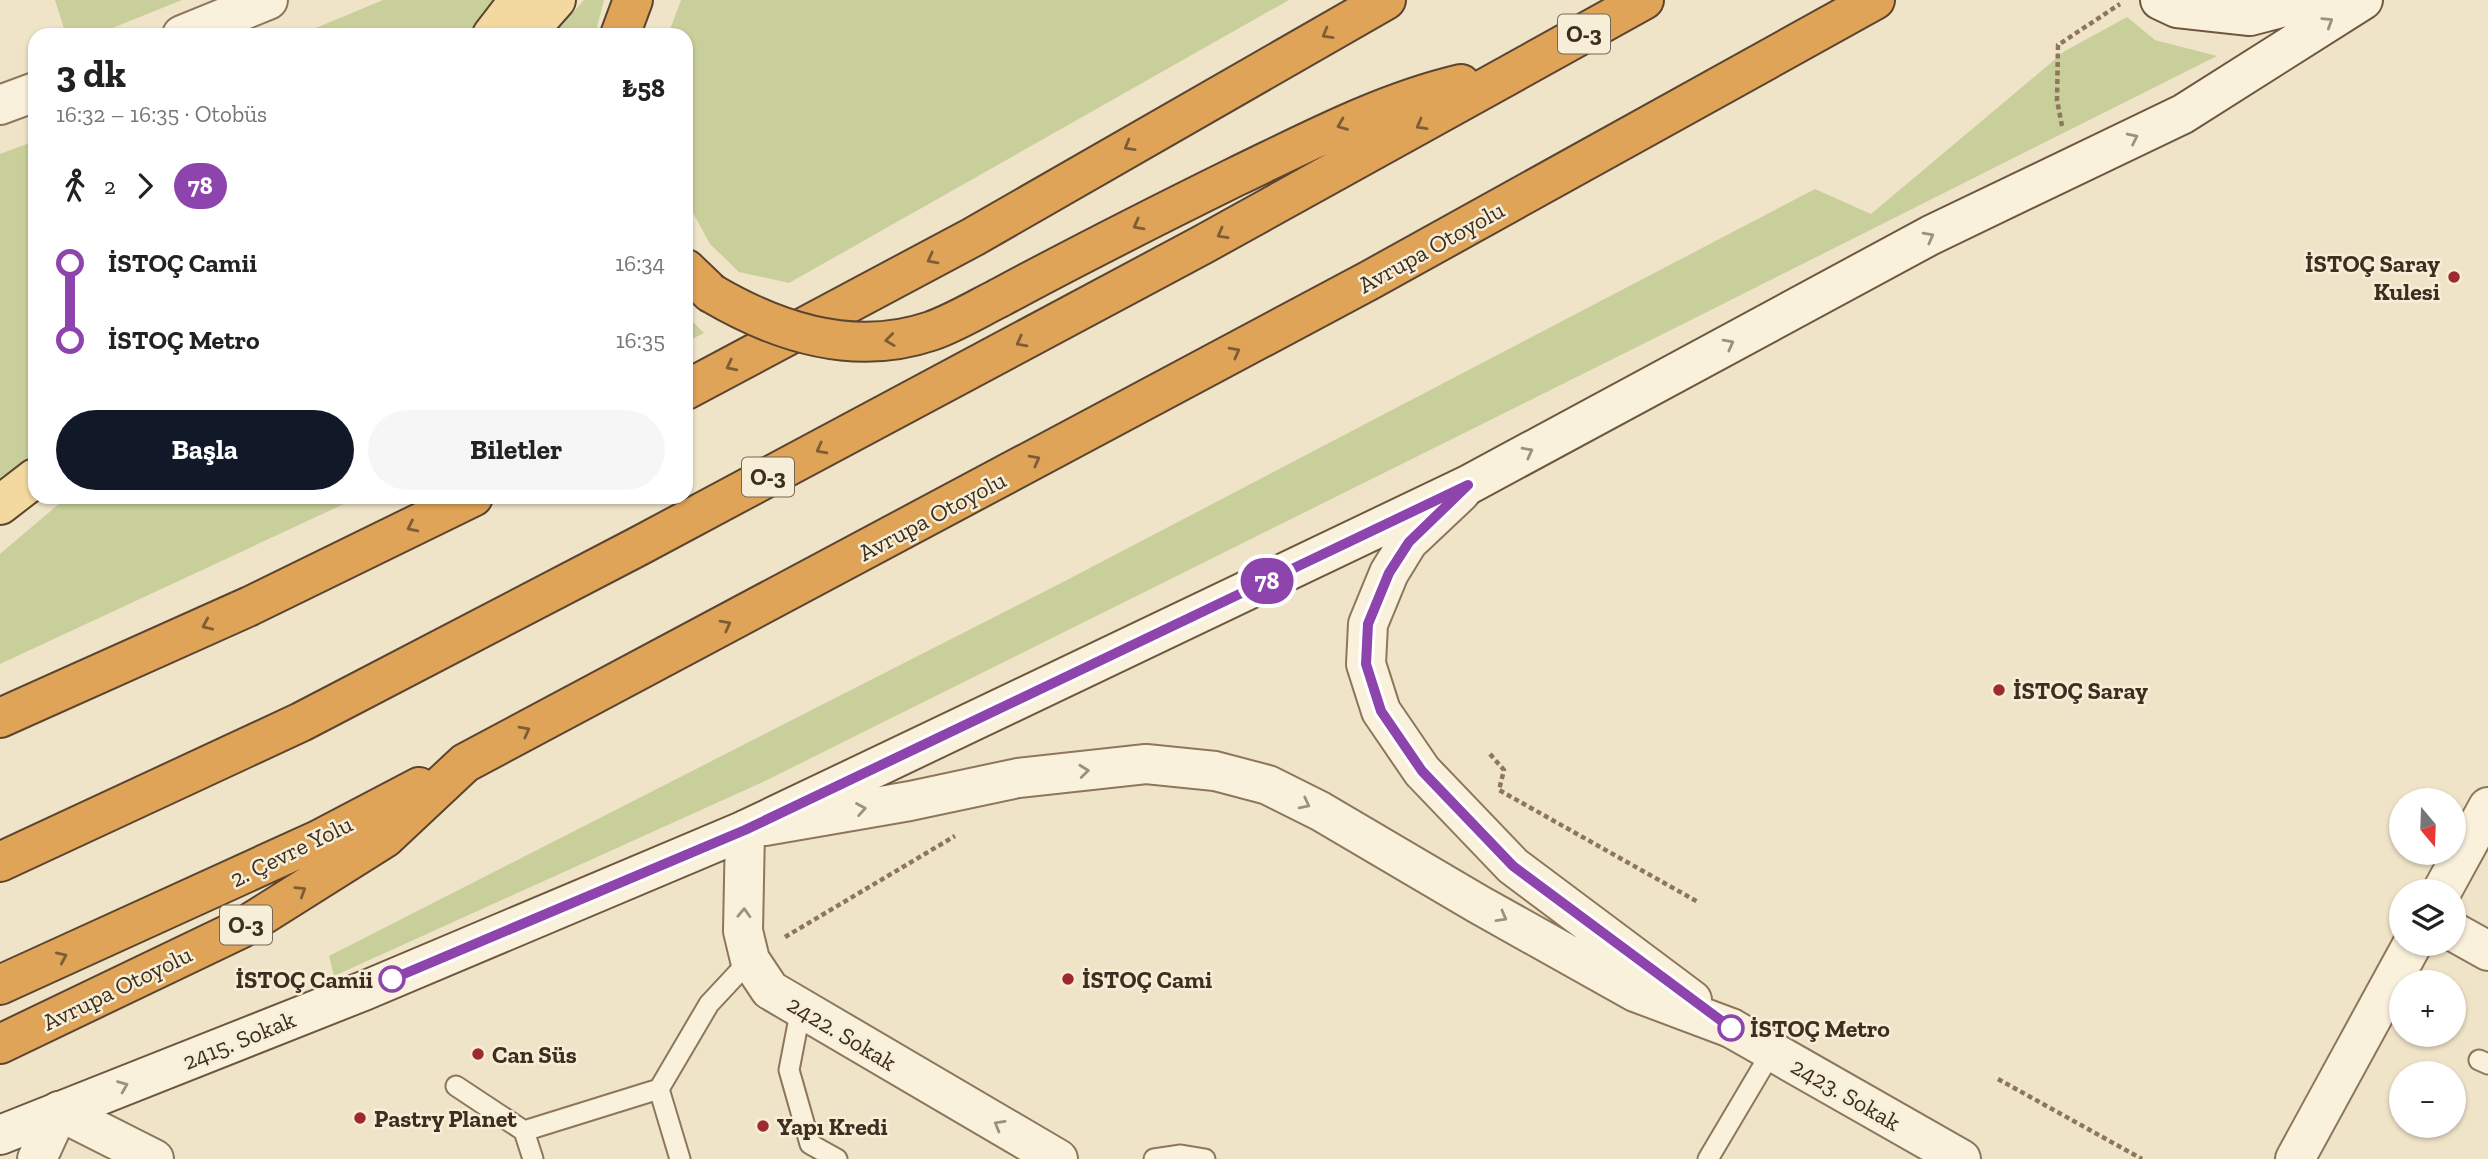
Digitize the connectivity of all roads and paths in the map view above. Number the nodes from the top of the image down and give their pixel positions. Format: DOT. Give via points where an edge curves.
graph roads {
  1 [pos="268,0"];
  2 [pos="519,0"];
  3 [pos="556,0"];
  4 [pos="633,0"];
  5 [pos="1386,0"];
  6 [pos="1644,0"];
  7 [pos="1875,0"];
  8 [pos="2127,0"];
  9 [pos="2160,0"];
  10 [pos="2311,0"];
  11 [pos="2363,0"];
  12 [pos="199,28"];
  13 [pos="497,28"];
  14 [pos="531,28"];
  15 [pos="623,28"];
  16 [pos="1524,68"];
  17 [pos="28,95"];
  18 [pos="0,105"];
  19 [pos="2071,167"];
  20 [pos="699,281"];
  21 [pos="693,386"];
  22 [pos="28,483"];
  23 [pos="1468,485"];
  24 [pos="460,504"];
  25 [pos="0,505"];
  26 [pos="0,718"];
  27 [pos="1490,754"];
  28 [pos="465,763"];
  29 [pos="2488,807"];
  30 [pos="745,830"];
  31 [pos="965,830"];
  32 [pos="0,862"];
  33 [pos="2449,879"];
  34 [pos="1698,902"];
  35 [pos="787,936"];
  36 [pos="2466,939"];
  37 [pos="2488,951"];
  38 [pos="2406,956"];
  39 [pos="750,960"];
  40 [pos="0,985"];
  41 [pos="802,1009"];
  42 [pos="1731,1028"];
  43 [pos="0,1044"];
  44 [pos="1772,1051"];
  45 [pos="1998,1079"];
  46 [pos="456,1086"];
  47 [pos="659,1089"];
  48 [pos="59,1111"];
  49 [pos="524,1131"];
  50 [pos="0,1136"];
  51 [pos="37,1159"];
  52 [pos="154,1159"];
  53 [pos="533,1159"];
  54 [pos="680,1159"];
  55 [pos="837,1159"];
  56 [pos="1058,1159"];
  57 [pos="1154,1159"];
  58 [pos="1205,1159"];
  59 [pos="1708,1159"];
  60 [pos="1961,1159"];
  61 [pos="2141,1159"];
  62 [pos="2295,1159"];
  1 -- 12 [label="street"];
  2 -- 13 [label="main road"];
  3 -- 14 [label="main road"];
  4 -- 15 [label="highway"];
  5 -- 21 [label="highway, one-way" via="973,237"];
  6 -- 16 [label="highway, O-3"];
  28 -- 7 [label="highway, Avrupa Otoyolu / O-3, one-way" via="1358,287"];
  8 -- 19 [label="path" via="2058,45 2057,100"];
  9 -- 10 [label="street" via="2177,8 2250,16"];
  19 -- 11 [label="street, one-way" via="2182,114"];
  16 -- 20 [label="highway, one-way, bridge" via="1440,89 1335,128 932,331 866,342 820,338 745,313"];
  16 -- 32 [label="highway, O-3, one-way" via="601,566 301,722"];
  17 -- 18 [label="street"];
  23 -- 19 [label="street, one-way" via="1931,235"];
  22 -- 25 [label="main road"];
  23 -- 30 [label="street, 2415. Sokak"];
  23 -- 42 [label="street" via="1409,542 1389,573 1368,624 1366,664 1381,711 1422,771 1513,866"];
  24 -- 26 [label="highway, one-way" via="250,606"];
  27 -- 34 [label="path" via="1504,770 1499,790"];
  40 -- 28 [label="highway, 2. Çevre Yolu, one-way" via="318,840"];
  43 -- 28 [label="highway, Avrupa Otoyolu / O-3, one-way" via="242,928 384,838"];
  29 -- 33 [label="street"];
  39 -- 30 [label="street, 2422. Sokak, one-way" via="743,931"];
  30 -- 42 [label="street, one-way" via="1017,778 1146,764 1215,771 1268,785 1636,992"];
  48 -- 30 [label="street, 2415. Sokak, one-way" via="366,990"];
  31 -- 35 [label="path"];
  36 -- 37 [label="street"];
  38 -- 62 [label="street"];
  39 -- 41 [label="street, 2422. Sokak" via="770,990"];
  39 -- 47 [label="lane" via="709,1004"];
  41 -- 55 [label="lane" via="789,1070 810,1144"];
  56 -- 41 [label="street, 2422. Sokak, one-way"];
  42 -- 44 [label="street, 2423. Sokak"];
  44 -- 59 [label="lane"];
  44 -- 60 [label="street, 2423. Sokak"];
  45 -- 61 [label="path"];
  46 -- 49 [label="lane"];
  47 -- 49 [label="lane"];
  47 -- 54 [label="lane"];
  48 -- 50 [label="street, 2415. Sokak"];
  48 -- 51 [label="street"];
  48 -- 52 [label="street"];
  49 -- 53 [label="lane"];
  57 -- 58 [label="lane"];
}
